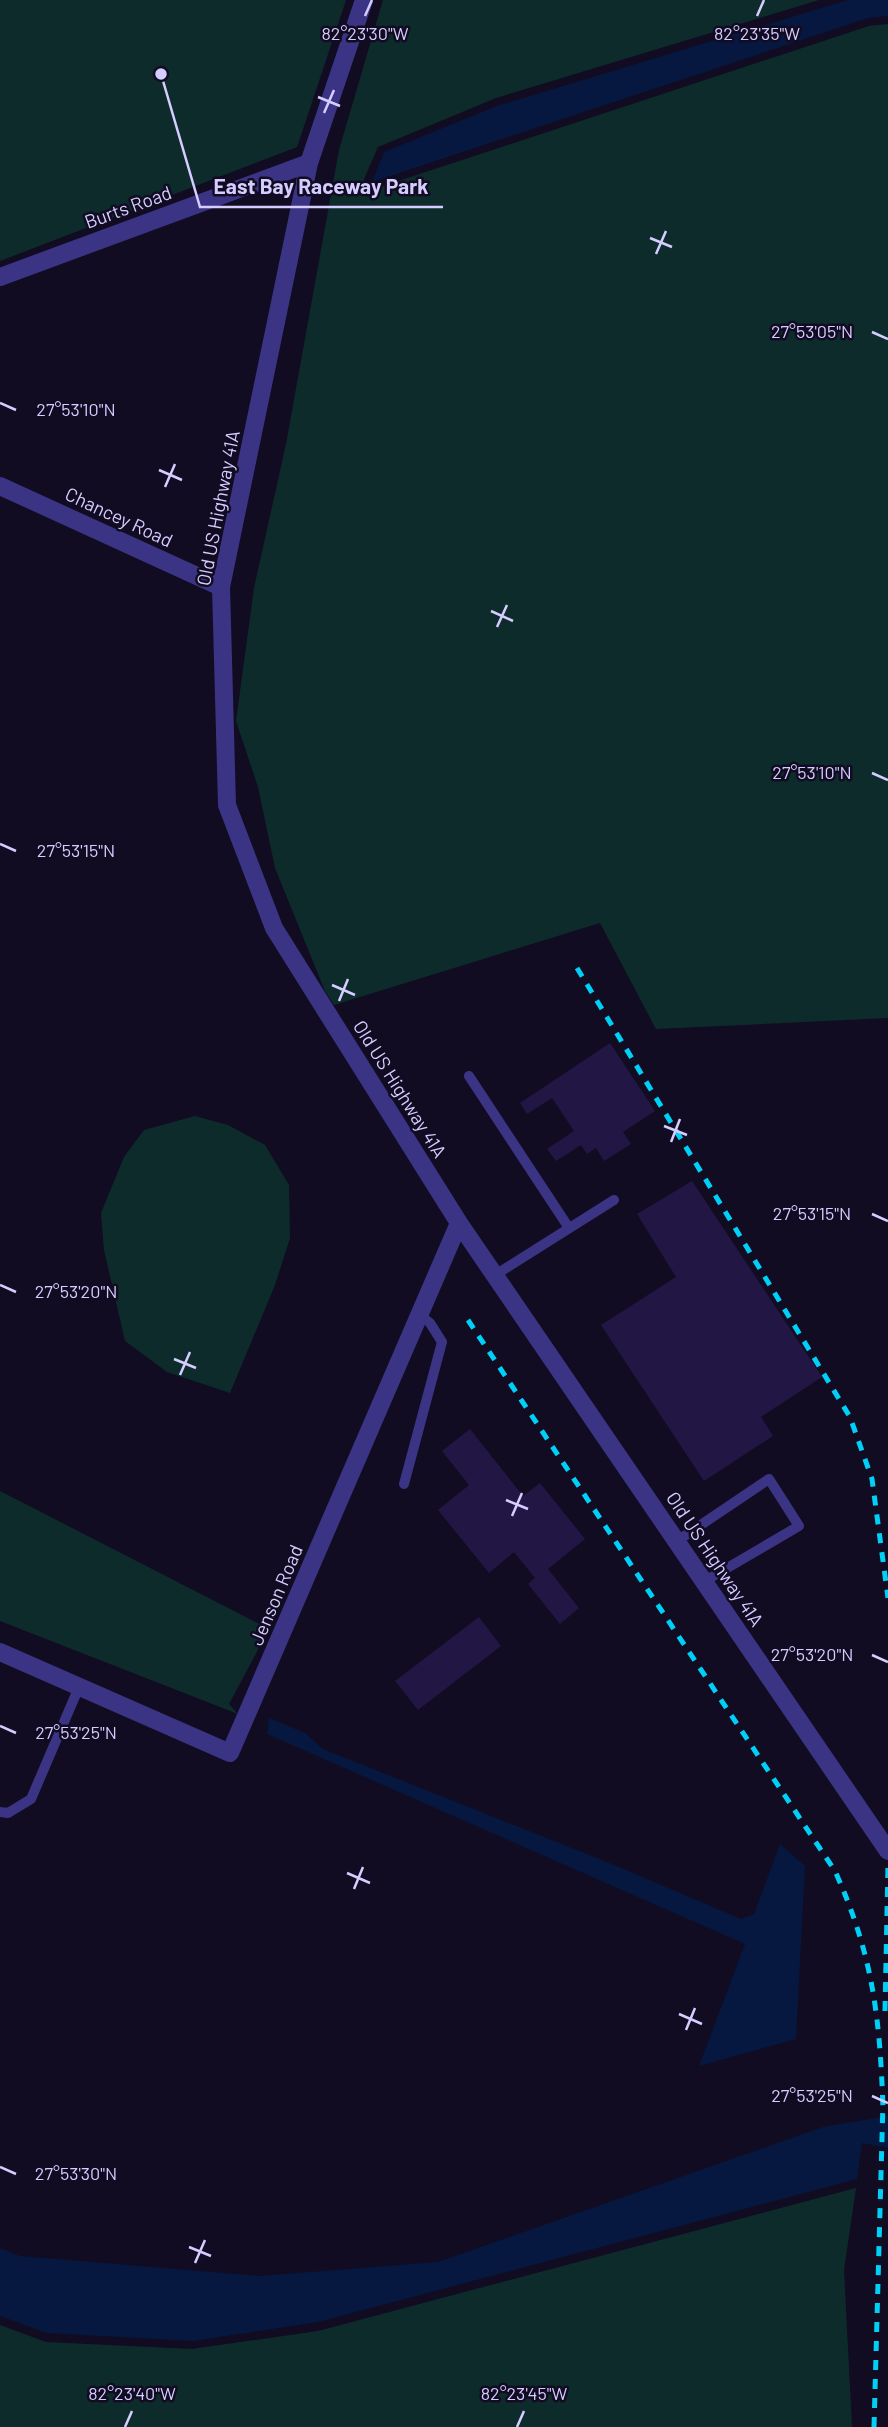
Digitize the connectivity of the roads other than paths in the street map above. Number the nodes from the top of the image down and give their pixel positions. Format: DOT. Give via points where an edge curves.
graph roads {
  1 [pos="364,0"];
  2 [pos="309,163"];
  3 [pos="0,277"];
  4 [pos="0,486"];
  5 [pos="221,587"];
  6 [pos="469,1076"];
  7 [pos="614,1200"];
  8 [pos="459,1223"];
  9 [pos="569,1228"];
  10 [pos="495,1275"];
  11 [pos="419,1314"];
  12 [pos="404,1484"];
  13 [pos="677,1541"];
  14 [pos="705,1581"];
  15 [pos="0,1652"];
  16 [pos="79,1687"];
  17 [pos="0,1812"];
  18 [pos="888,1851"];
  1 -- 2 [label="street, Old US Highway 41A"];
  2 -- 3 [label="street, Burts Road"];
  2 -- 5 [label="street, Old US Highway 41A"];
  4 -- 5 [label="street, Chancey Road"];
  5 -- 8 [label="street, Old US Highway 41A" via="226,806 274,928"];
  6 -- 9 [label="lane"];
  7 -- 9 [label="lane"];
  8 -- 10 [label="street, Old US Highway 41A"];
  8 -- 11 [label="street, Jenson Road"];
  9 -- 10 [label="lane"];
  10 -- 13 [label="street, Old US Highway 41A"];
  11 -- 12 [label="lane" via="442,1342"];
  11 -- 16 [label="street, Jenson Road" via="230,1754"];
  13 -- 14 [label="street, Old US Highway 41A"];
  13 -- 14 [label="lane" via="769,1479 799,1526"];
  14 -- 18 [label="street, Old US Highway 41A"];
  15 -- 16 [label="street, Jenson Road"];
  16 -- 17 [label="lane" via="31,1799 8,1813"];
}
